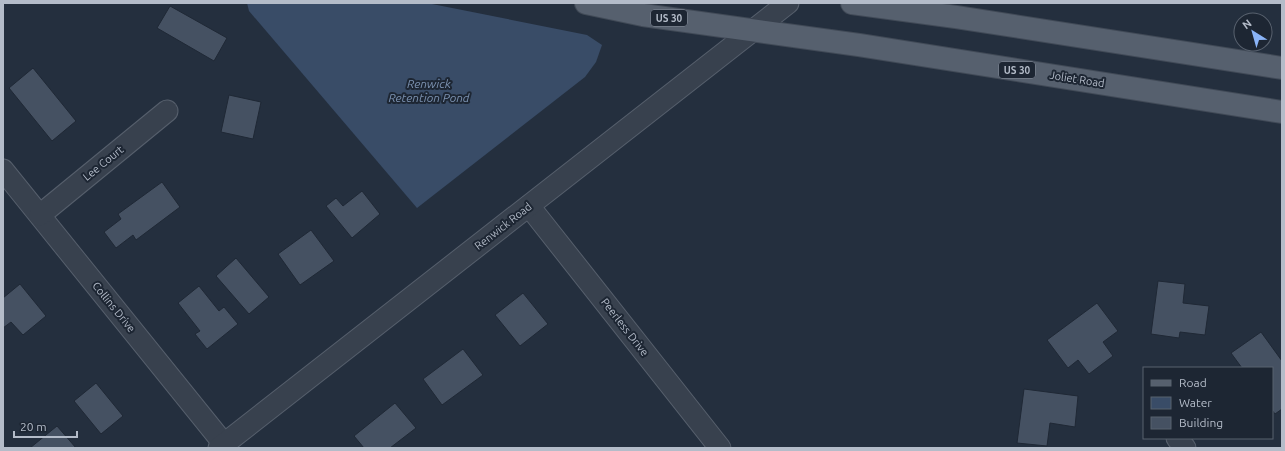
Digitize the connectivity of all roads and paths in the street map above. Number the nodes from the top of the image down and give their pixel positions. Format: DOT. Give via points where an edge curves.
graph roads {
  1 [pos="586,3"];
  2 [pos="788,3"];
  3 [pos="852,3"];
  4 [pos="935,3"];
  5 [pos="956,17"];
  6 [pos="752,31"];
  7 [pos="1282,68"];
  8 [pos="167,111"];
  9 [pos="1282,112"];
  10 [pos="3,170"];
  11 [pos="529,206"];
  12 [pos="40,215"];
  13 [pos="1178,439"];
  14 [pos="221,446"];
  15 [pos="720,448"];
  16 [pos="1185,448"];
  1 -- 6 [label="main road, US 30" via="643,15"];
  2 -- 6 [label="street, Renwick Road"];
  3 -- 5 [label="main road"];
  4 -- 5 [label="main road"];
  5 -- 7 [label="main road"];
  6 -- 9 [label="main road, Joliet Road / US 30" via="867,46"];
  6 -- 11 [label="street, Renwick Road"];
  8 -- 12 [label="street, Lee Court"];
  10 -- 12 [label="street, Collins Drive"];
  11 -- 14 [label="street, Renwick Road"];
  11 -- 15 [label="street, Peerless Drive"];
  12 -- 14 [label="street, Collins Drive"];
  13 -- 16 [label="street"];
}
